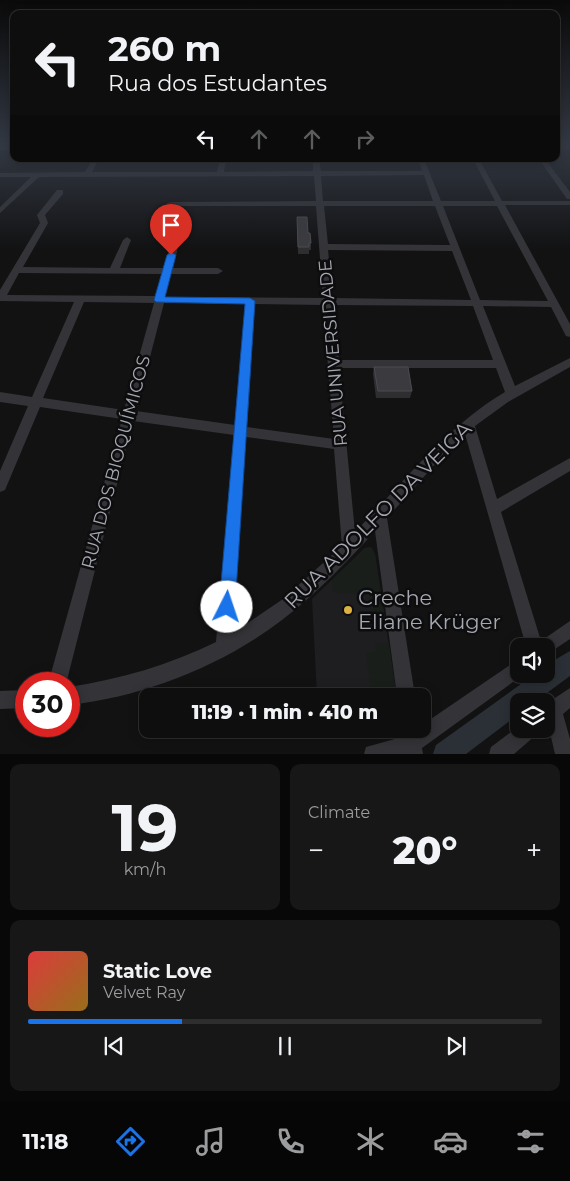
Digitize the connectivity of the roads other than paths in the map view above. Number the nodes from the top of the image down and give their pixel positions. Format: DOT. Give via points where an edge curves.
graph roads {
  1 [pos="33,179"];
  2 [pos="318,179"];
  3 [pos="428,179"];
  4 [pos="487,179"];
  5 [pos="557,179"];
  6 [pos="60,192"];
  7 [pos="570,197"];
  8 [pos="438,203"];
  9 [pos="500,203"];
  10 [pos="570,203"];
  11 [pos="170,204"];
  12 [pos="320,204"];
  13 [pos="0,211"];
  14 [pos="127,240"];
  15 [pos="176,240"];
  16 [pos="324,247"];
  17 [pos="455,248"];
  18 [pos="17,270"];
  19 [pos="114,270"];
  20 [pos="167,270"];
  21 [pos="218,271"];
  22 [pos="0,298"];
  23 [pos="80,299"];
  24 [pos="159,300"];
  25 [pos="250,301"];
  26 [pos="328,302"];
  27 [pos="477,304"];
  28 [pos="555,304"];
  29 [pos="570,333"];
  30 [pos="570,362"];
  31 [pos="334,364"];
  32 [pos="500,364"];
  33 [pos="512,394"];
  34 [pos="0,397"];
  35 [pos="36,402"];
  36 [pos="129,415"];
  37 [pos="468,423"];
  38 [pos="240,431"];
  39 [pos="341,445"];
  40 [pos="570,464"];
  41 [pos="0,486"];
  42 [pos="494,509"];
  43 [pos="380,516"];
  44 [pos="349,547"];
  45 [pos="570,629"];
  46 [pos="532,638"];
  47 [pos="555,640"];
  48 [pos="224,646"];
  49 [pos="60,672"];
  50 [pos="510,673"];
  51 [pos="405,688"];
  52 [pos="80,694"];
  53 [pos="570,697"];
  54 [pos="15,699"];
  55 [pos="0,700"];
  56 [pos="555,710"];
  57 [pos="555,725"];
  58 [pos="518,738"];
  59 [pos="412,742"];
  60 [pos="566,749"];
  61 [pos="373,754"];
  62 [pos="498,754"];
  1 -- 13 [label="street"];
  2 -- 12 [label="street, RUA UNIVERSIDADE"];
  3 -- 8 [label="street"];
  4 -- 9 [label="street"];
  5 -- 7 [label="street"];
  6 -- 18 [label="street" via="41,215 44,223"];
  8 -- 9 [label="street"];
  8 -- 12 [label="street"];
  8 -- 17 [label="street"];
  9 -- 10 [label="street"];
  9 -- 28 [label="street"];
  11 -- 12 [label="street"];
  12 -- 16 [label="street, RUA UNIVERSIDADE"];
  14 -- 19 [label="street"];
  15 -- 20 [label="street, RUA DOS BIOQUÍMICOS"];
  16 -- 17 [label="street"];
  16 -- 26 [label="street, RUA UNIVERSIDADE"];
  17 -- 27 [label="street"];
  18 -- 19 [label="street"];
  18 -- 22 [label="street"];
  19 -- 20 [label="street"];
  20 -- 21 [label="street"];
  20 -- 24 [label="street, RUA DOS BIOQUÍMICOS"];
  22 -- 23 [label="street"];
  23 -- 24 [label="street"];
  23 -- 35 [label="street"];
  24 -- 25 [label="street"];
  24 -- 36 [label="street, RUA DOS BIOQUÍMICOS"];
  25 -- 26 [label="street"];
  25 -- 38 [label="street"];
  26 -- 27 [label="street"];
  26 -- 31 [label="street, RUA UNIVERSIDADE"];
  27 -- 28 [label="street"];
  27 -- 32 [label="street"];
  28 -- 29 [label="street"];
  30 -- 33 [label="street, RUA ADOLFO DA VEIGA"];
  31 -- 32 [label="street"];
  31 -- 39 [label="street, RUA UNIVERSIDADE"];
  32 -- 33 [label="street"];
  33 -- 37 [label="street, RUA ADOLFO DA VEIGA"];
  34 -- 35 [label="street"];
  35 -- 36 [label="street"];
  35 -- 41 [label="street"];
  36 -- 38 [label="street"];
  36 -- 49 [label="street, RUA DOS BIOQUÍMICOS"];
  37 -- 42 [label="street"];
  37 -- 43 [label="street, RUA ADOLFO DA VEIGA"];
  38 -- 39 [label="street"];
  38 -- 48 [label="street"];
  39 -- 44 [label="street, RUA UNIVERSIDADE"];
  40 -- 42 [label="street"];
  42 -- 46 [label="street"];
  43 -- 44 [label="street, RUA ADOLFO DA VEIGA"];
  43 -- 51 [label="street"];
  44 -- 48 [label="street, RUA ADOLFO DA VEIGA" via="275,615"];
  45 -- 47 [label="street"];
  48 -- 52 [label="street, RUA ADOLFO DA VEIGA" via="144,680"];
  50 -- 59 [label="street"];
  53 -- 56 [label="street"];
  54 -- 55 [label="street"];
  57 -- 60 [label="street"];
  58 -- 62 [label="street"];
  59 -- 61 [label="street"];
}
